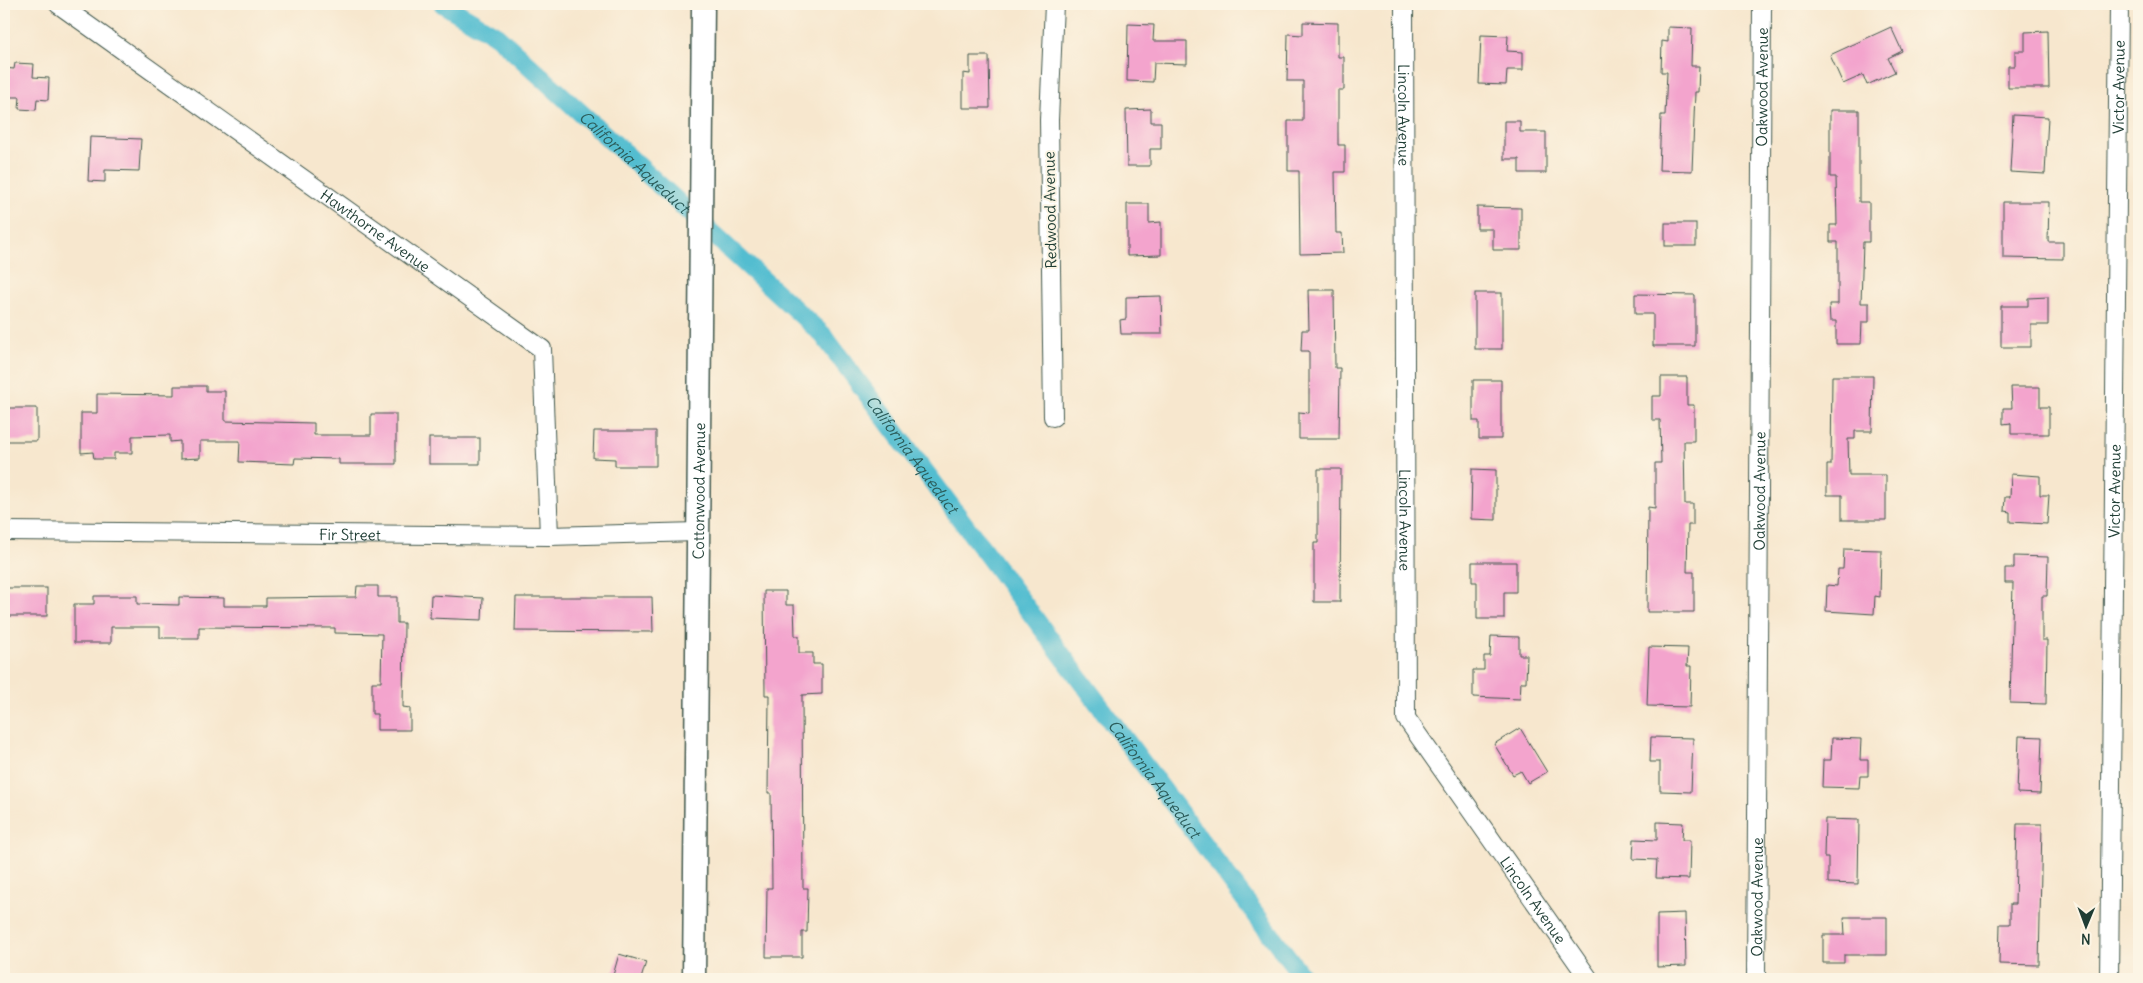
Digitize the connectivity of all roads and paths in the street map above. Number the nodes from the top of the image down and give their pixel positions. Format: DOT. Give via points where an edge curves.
graph roads {
  1 [pos="58,4"];
  2 [pos="703,4"];
  3 [pos="1054,4"];
  4 [pos="1404,4"];
  5 [pos="1762,4"];
  6 [pos="2119,4"];
  7 [pos="1053,417"];
  8 [pos="4,531"];
  9 [pos="698,532"];
  10 [pos="549,536"];
  11 [pos="694,979"];
  12 [pos="1589,979"];
  13 [pos="1756,979"];
  14 [pos="2109,979"];
  1 -- 10 [label="street, Hawthorne Avenue" via="542,349"];
  2 -- 9 [label="street, Cottonwood Avenue"];
  3 -- 7 [label="street, Redwood Avenue" via="1049,120"];
  4 -- 12 [label="street, Lincoln Avenue" via="1406,718"];
  5 -- 13 [label="street, Oakwood Avenue"];
  6 -- 14 [label="street, Victor Avenue"];
  8 -- 10 [label="street, Fir Street"];
  9 -- 10 [label="street, Fir Street"];
  9 -- 11 [label="street, Cottonwood Avenue"];
}
